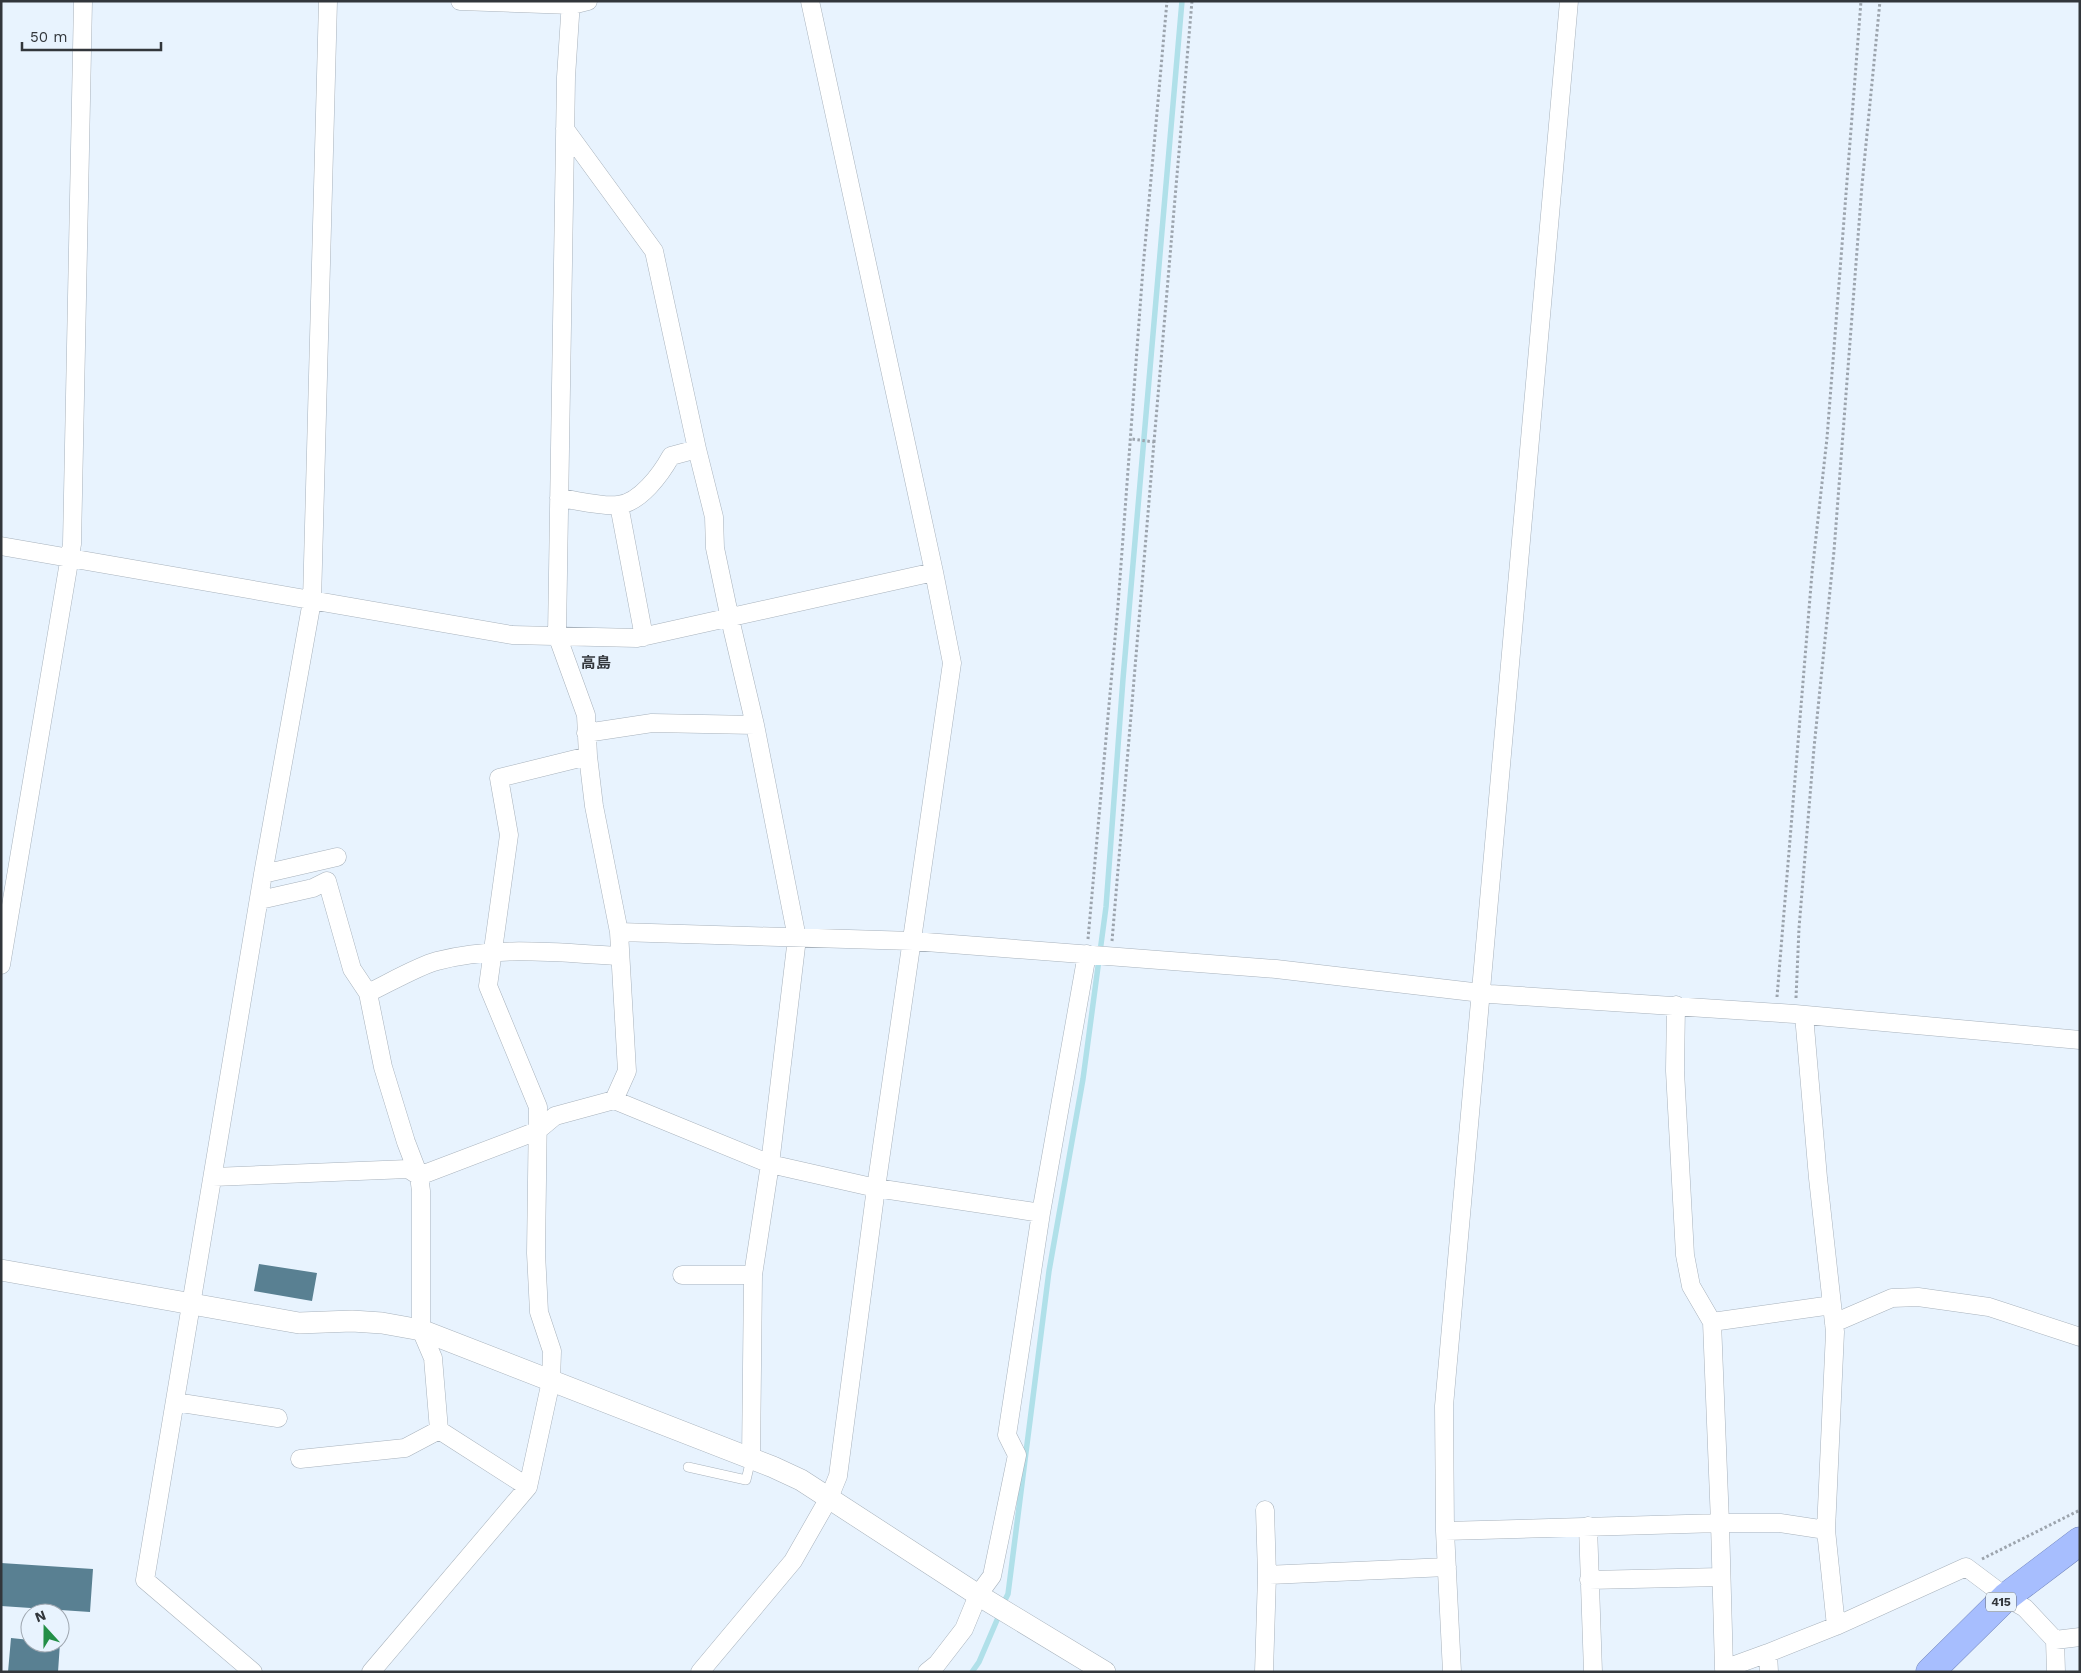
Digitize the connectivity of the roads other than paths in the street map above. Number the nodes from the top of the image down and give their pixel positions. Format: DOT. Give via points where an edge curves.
graph roads {
  1 [pos="83,1"];
  2 [pos="328,1"];
  3 [pos="460,1"];
  4 [pos="810,1"];
  5 [pos="1569,1"];
  6 [pos="577,3"];
  7 [pos="565,129"];
  8 [pos="697,449"];
  9 [pos="559,498"];
  10 [pos="619,505"];
  11 [pos="1,546"];
  12 [pos="70,558"];
  13 [pos="934,572"];
  14 [pos="312,601"];
  15 [pos="730,618"];
  16 [pos="557,635"];
  17 [pos="644,637"];
  18 [pos="755,725"];
  19 [pos="586,733"];
  20 [pos="588,756"];
  21 [pos="337,857"];
  22 [pos="264,874"];
  23 [pos="260,900"];
  24 [pos="619,932"];
  25 [pos="797,938"];
  26 [pos="914,941"];
  27 [pos="493,951"];
  28 [pos="1087,954"];
  29 [pos="619,956"];
  30 [pos="1,965"];
  31 [pos="368,993"];
  32 [pos="1480,993"];
  33 [pos="1676,1005"];
  34 [pos="1799,1014"];
  35 [pos="2080,1040"];
  36 [pos="614,1100"];
  37 [pos="537,1131"];
  38 [pos="770,1164"];
  39 [pos="419,1176"];
  40 [pos="213,1177"];
  41 [pos="876,1188"];
  42 [pos="1041,1213"];
  43 [pos="1,1270"];
  44 [pos="682,1275"];
  45 [pos="753,1275"];
  46 [pos="192,1304"];
  47 [pos="1832,1305"];
  48 [pos="1712,1322"];
  49 [pos="1834,1323"];
  50 [pos="421,1330"];
  51 [pos="2080,1337"];
  52 [pos="551,1381"];
  53 [pos="175,1402"];
  54 [pos="278,1418"];
  55 [pos="439,1430"];
  56 [pos="300,1459"];
  57 [pos="751,1459"];
  58 [pos="688,1467"];
  59 [pos="528,1487"];
  60 [pos="828,1498"];
  61 [pos="1265,1510"];
  62 [pos="1720,1522"];
  63 [pos="1588,1526"];
  64 [pos="1826,1530"];
  65 [pos="1445,1531"];
  66 [pos="2080,1541"];
  67 [pos="1447,1567"];
  68 [pos="1267,1575"];
  69 [pos="1721,1576"];
  70 [pos="1589,1580"];
  71 [pos="978,1595"];
  72 [pos="2006,1597"];
  73 [pos="1836,1626"];
  74 [pos="2080,1637"];
  75 [pos="2055,1640"];
  76 [pos="1768,1654"];
  77 [pos="1095,1669"];
  78 [pos="1720,1671"];
  79 [pos="253,1672"];
  80 [pos="371,1672"];
  81 [pos="700,1672"];
  82 [pos="927,1672"];
  83 [pos="1264,1672"];
  84 [pos="1452,1672"];
  85 [pos="1593,1672"];
  86 [pos="1769,1672"];
  87 [pos="1930,1672"];
  88 [pos="2056,1672"];
  1 -- 12 [label="street"];
  2 -- 14 [label="street"];
  3 -- 6 [label="street"];
  4 -- 13 [label="street"];
  5 -- 32 [label="street"];
  6 -- 7 [label="street" via="566,77"];
  7 -- 8 [label="street" via="654,250"];
  7 -- 9 [label="street"];
  8 -- 10 [label="street" via="671,456 646,489 628,503"];
  8 -- 15 [label="street" via="714,517 715,548"];
  9 -- 10 [label="street"];
  9 -- 16 [label="street"];
  10 -- 17 [label="street"];
  11 -- 12 [label="street"];
  12 -- 14 [label="street"];
  12 -- 30 [label="street"];
  13 -- 15 [label="street"];
  13 -- 26 [label="street" via="952,663"];
  14 -- 16 [label="street" via="512,635"];
  14 -- 22 [label="street"];
  15 -- 17 [label="street"];
  15 -- 18 [label="street"];
  16 -- 17 [label="street"];
  16 -- 19 [label="street" via="586,715"];
  18 -- 19 [label="street" via="652,723"];
  18 -- 25 [label="street"];
  19 -- 20 [label="street"];
  20 -- 24 [label="street" via="594,806"];
  20 -- 27 [label="street" via="499,778 509,835"];
  21 -- 22 [label="street"];
  22 -- 23 [label="street"];
  23 -- 31 [label="street" via="313,888 327,881 352,969"];
  23 -- 40 [label="street"];
  24 -- 25 [label="street"];
  24 -- 29 [label="street"];
  25 -- 26 [label="street"];
  25 -- 38 [label="street"];
  26 -- 28 [label="street"];
  26 -- 41 [label="street"];
  27 -- 29 [label="street"];
  27 -- 31 [label="street" via="436,961"];
  27 -- 37 [label="street" via="488,986 538,1107"];
  28 -- 32 [label="street" via="1276,969"];
  28 -- 42 [label="street"];
  29 -- 36 [label="street" via="627,1071"];
  31 -- 39 [label="street" via="383,1067"];
  32 -- 33 [label="street"];
  32 -- 65 [label="street" via="1444,1406"];
  33 -- 34 [label="street"];
  33 -- 48 [label="street" via="1675,1071 1685,1255 1691,1286"];
  34 -- 35 [label="street"];
  34 -- 47 [label="street"];
  36 -- 37 [label="street" via="555,1116"];
  36 -- 38 [label="street"];
  37 -- 39 [label="street"];
  37 -- 52 [label="street" via="539,1312 552,1351"];
  38 -- 41 [label="street"];
  38 -- 45 [label="street"];
  39 -- 40 [label="street" via="408,1170"];
  39 -- 50 [label="street"];
  40 -- 46 [label="street"];
  41 -- 42 [label="street"];
  41 -- 60 [label="street" via="838,1476"];
  42 -- 71 [label="street" via="1007,1436 1017,1455 992,1576"];
  43 -- 46 [label="street"];
  44 -- 45 [label="street"];
  45 -- 57 [label="street"];
  46 -- 50 [label="street" via="299,1323 352,1321"];
  46 -- 53 [label="street"];
  47 -- 48 [label="street"];
  47 -- 49 [label="street"];
  48 -- 62 [label="street"];
  49 -- 51 [label="street" via="1892,1298 1918,1297 1989,1307"];
  49 -- 64 [label="street"];
  50 -- 52 [label="street"];
  50 -- 55 [label="street" via="433,1358"];
  52 -- 57 [label="street"];
  52 -- 59 [label="street"];
  53 -- 54 [label="street"];
  53 -- 79 [label="street" via="145,1580"];
  55 -- 56 [label="street" via="405,1448"];
  55 -- 59 [label="street"];
  57 -- 58 [label="lane" via="746,1480"];
  57 -- 60 [label="street" via="800,1480"];
  59 -- 80 [label="street"];
  60 -- 71 [label="street"];
  60 -- 81 [label="street" via="793,1561"];
  61 -- 68 [label="street"];
  62 -- 63 [label="street"];
  62 -- 64 [label="street" via="1780,1523"];
  62 -- 69 [label="street"];
  63 -- 65 [label="street"];
  63 -- 70 [label="street"];
  64 -- 73 [label="street"];
  65 -- 67 [label="street"];
  66 -- 72 [label="highway, 415"];
  67 -- 68 [label="street"];
  67 -- 84 [label="street"];
  68 -- 83 [label="street"];
  69 -- 70 [label="street"];
  69 -- 78 [label="street"];
  70 -- 85 [label="street"];
  71 -- 77 [label="street"];
  71 -- 82 [label="street" via="964,1629"];
  72 -- 73 [label="street" via="1966,1567"];
  72 -- 75 [label="street" via="2025,1608"];
  72 -- 87 [label="highway, 415"];
  73 -- 76 [label="street"];
  74 -- 75 [label="street"];
  75 -- 88 [label="street"];
  76 -- 78 [label="street"];
  76 -- 86 [label="street"];
}
